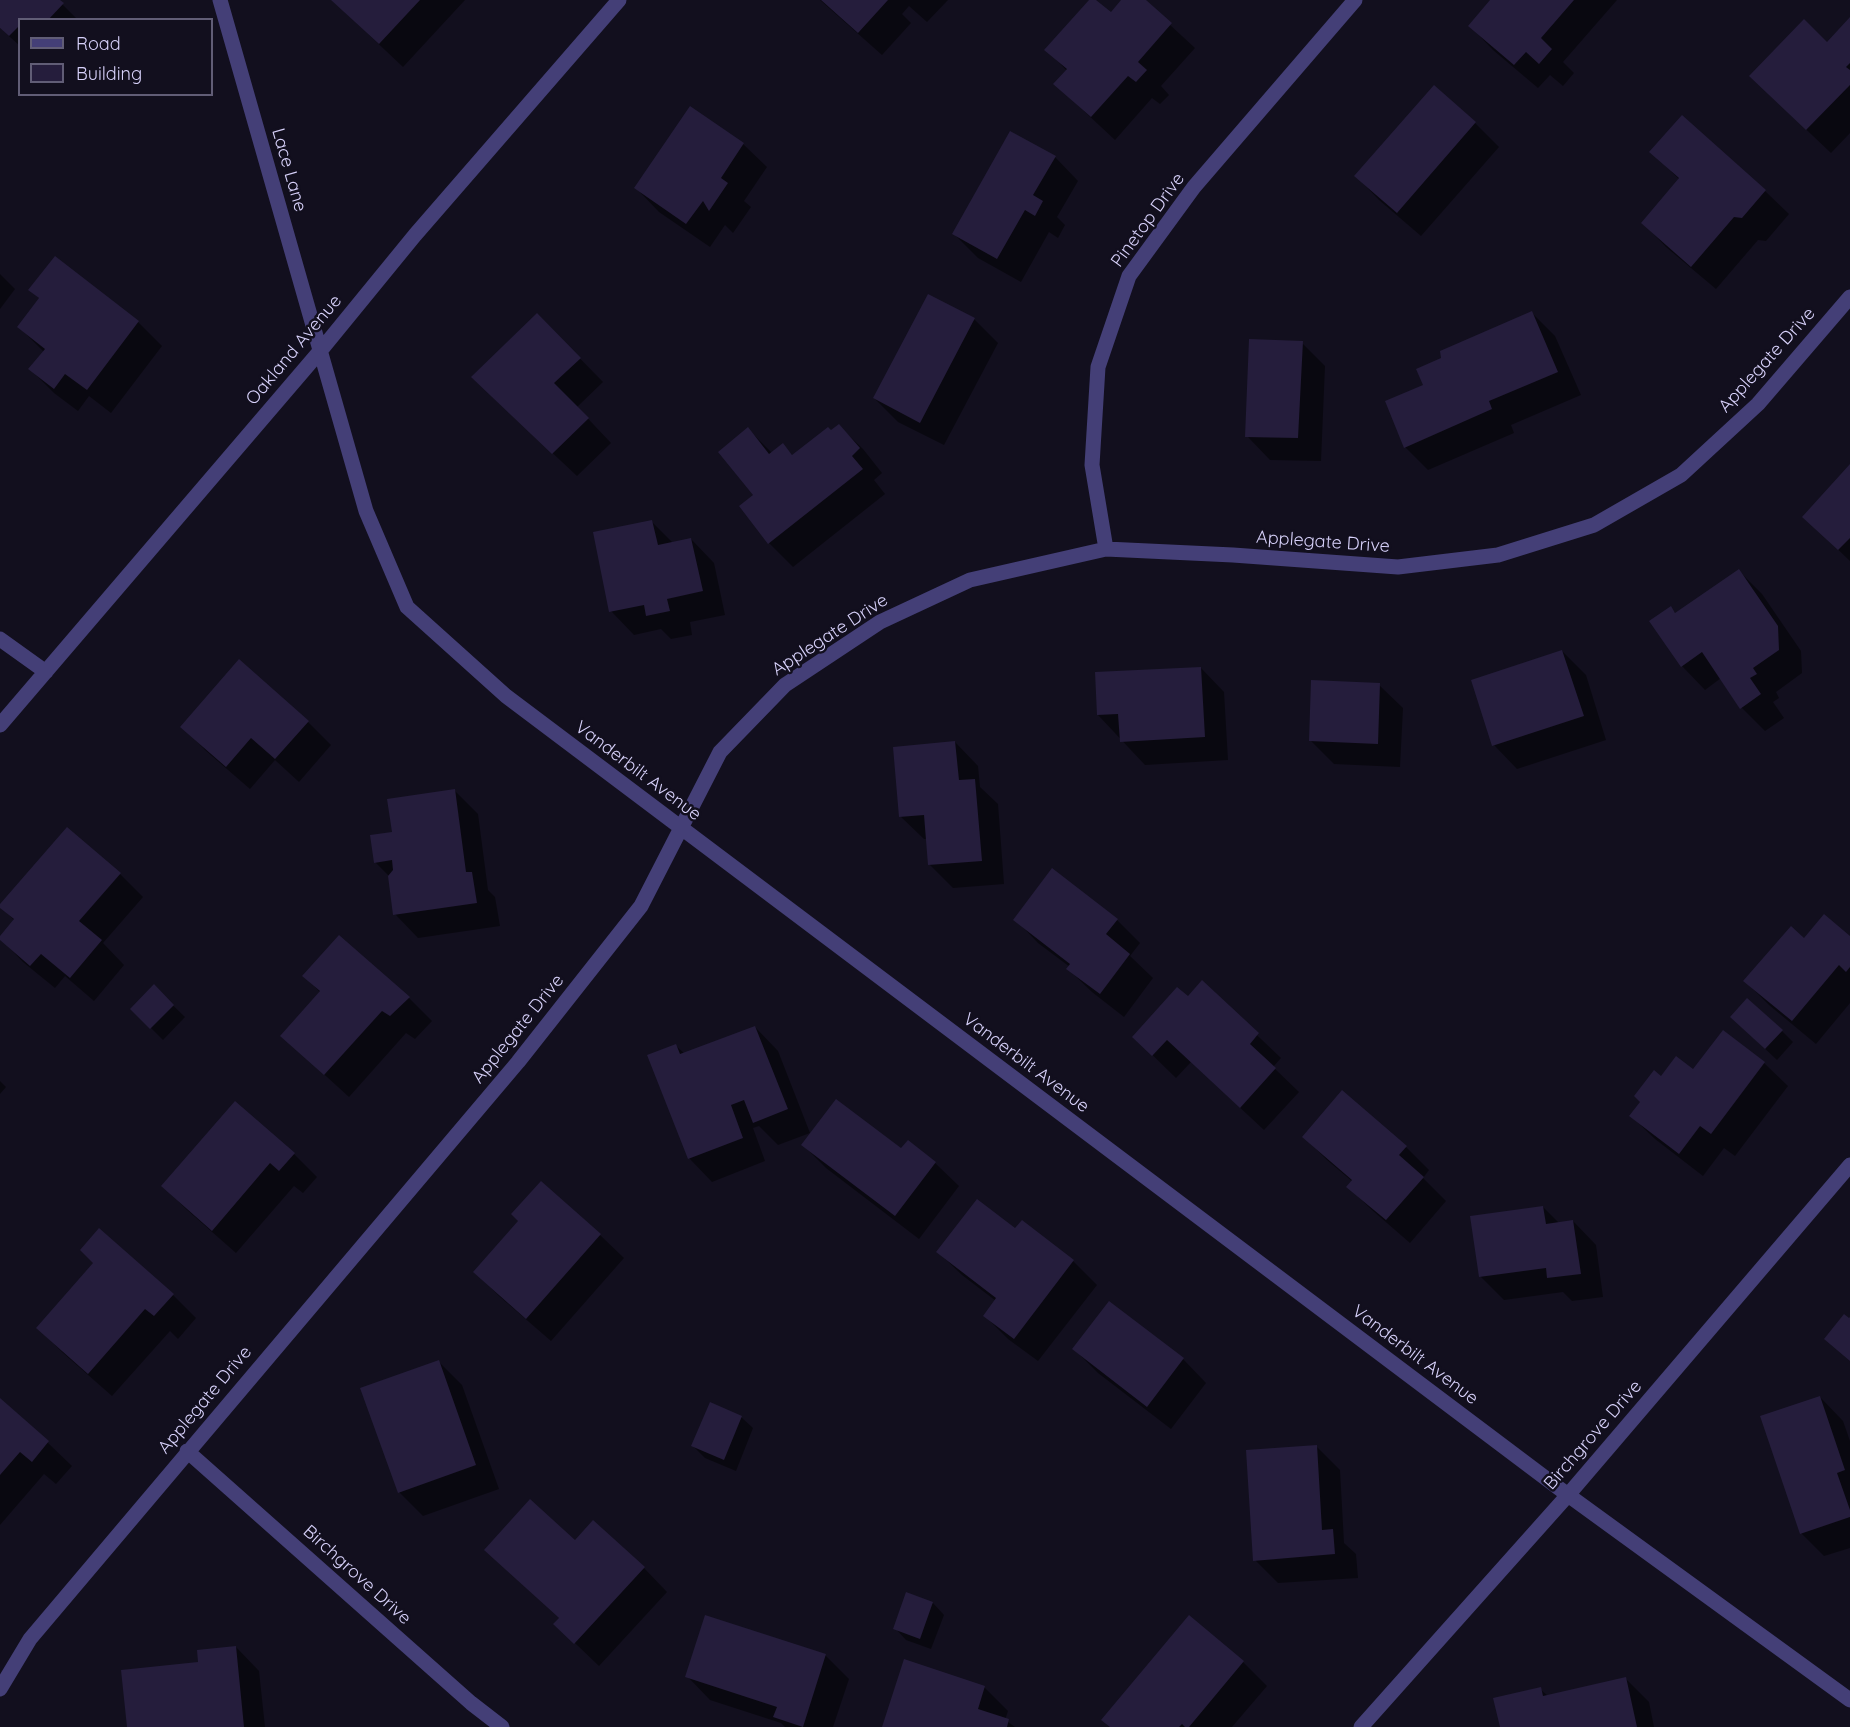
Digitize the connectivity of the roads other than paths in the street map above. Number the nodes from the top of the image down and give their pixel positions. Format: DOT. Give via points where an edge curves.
graph roads {
  1 [pos="220,0"];
  2 [pos="619,0"];
  3 [pos="1355,0"];
  4 [pos="1850,297"];
  5 [pos="321,350"];
  6 [pos="1106,549"];
  7 [pos="0,639"];
  8 [pos="46,672"];
  9 [pos="0,725"];
  10 [pos="680,827"];
  11 [pos="1850,1165"];
  12 [pos="188,1451"];
  13 [pos="1568,1495"];
  14 [pos="0,1689"];
  15 [pos="1850,1700"];
  16 [pos="502,1727"];
  17 [pos="1361,1727"];
  1 -- 5 [label="street, Lace Lane"];
  2 -- 5 [label="street, Oakland Avenue"];
  3 -- 6 [label="street, Pinetop Drive" via="1194,188 1129,276 1098,367 1092,465"];
  4 -- 6 [label="street, Applegate Drive" via="1758,404 1681,475 1594,525 1498,555 1398,567"];
  5 -- 8 [label="street, Oakland Avenue"];
  5 -- 10 [label="street, Vanderbilt Avenue" via="366,511 407,607 506,696"];
  6 -- 10 [label="street, Applegate Drive" via="970,580 880,622 785,685 736,735 720,752"];
  7 -- 8 [label="street"];
  8 -- 9 [label="street, Oakland Avenue"];
  10 -- 12 [label="street, Applegate Drive" via="641,906 619,934 518,1062"];
  10 -- 13 [label="street, Vanderbilt Avenue"];
  11 -- 13 [label="street, Birchgrove Drive"];
  12 -- 14 [label="street, Applegate Drive" via="30,1639"];
  12 -- 16 [label="street, Birchgrove Drive"];
  13 -- 15 [label="street, Vanderbilt Avenue"];
  13 -- 17 [label="street, Birchgrove Drive"];
}
